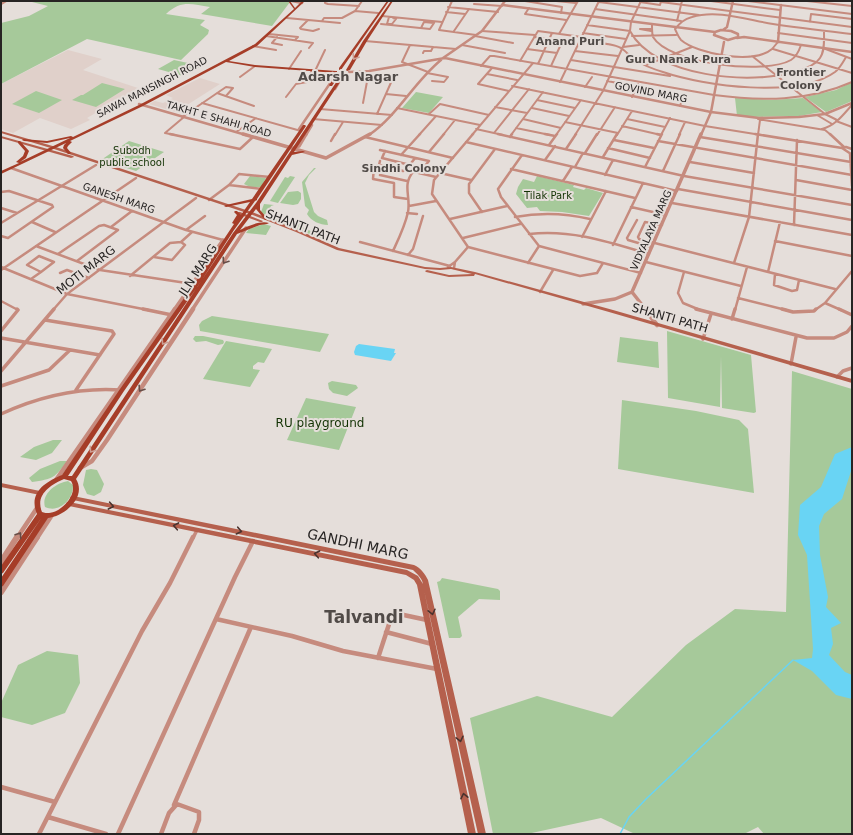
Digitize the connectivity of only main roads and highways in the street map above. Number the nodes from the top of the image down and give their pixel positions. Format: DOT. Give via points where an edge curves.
graph roads {
  1 [pos="291,1"];
  2 [pos="388,1"];
  3 [pos="392,1"];
  4 [pos="301,2"];
  5 [pos="294,8"];
  6 [pos="366,33"];
  7 [pos="370,33"];
  8 [pos="237,55"];
  9 [pos="225,60"];
  10 [pos="239,63"];
  11 [pos="260,66"];
  12 [pos="214,67"];
  13 [pos="340,69"];
  14 [pos="324,71"];
  15 [pos="346,73"];
  16 [pos="336,75"];
  17 [pos="140,105"];
  18 [pos="1,132"];
  19 [pos="78,135"];
  20 [pos="1,137"];
  21 [pos="24,140"];
  22 [pos="19,142"];
  23 [pos="293,148"];
  24 [pos="50,149"];
  25 [pos="303,152"];
  26 [pos="69,153"];
  27 [pos="291,154"];
  28 [pos="18,162"];
  29 [pos="1,170"];
  30 [pos="1,173"];
  31 [pos="257,202"];
  32 [pos="226,206"];
  33 [pos="236,212"];
  34 [pos="247,214"];
  35 [pos="266,221"];
  36 [pos="235,233"];
  37 [pos="223,241"];
  38 [pos="447,267"];
  39 [pos="455,269"];
  40 [pos="444,275"];
  41 [pos="454,276"];
  42 [pos="482,276"];
  43 [pos="176,315"];
  44 [pos="852,381"];
  45 [pos="64,477"];
  46 [pos="73,479"];
  47 [pos="1,485"];
  48 [pos="40,493"];
  49 [pos="73,498"];
  50 [pos="69,504"];
  51 [pos="44,513"];
  52 [pos="1,571"];
  53 [pos="1,584"];
  54 [pos="472,834"];
  55 [pos="482,834"];
  1 -- 5 [label="main road"];
  2 -- 6 [label="main road"];
  3 -- 7 [label="main road, JLN MARG"];
  4 -- 5 [label="main road, SAWAI MANSINGH ROAD"];
  4 -- 8 [label="main road" via="268,35"];
  5 -- 9 [label="main road, SAWAI MANSINGH ROAD" via="258,40"];
  6 -- 7 [label="main road"];
  6 -- 13 [label="main road"];
  7 -- 15 [label="main road, JLN MARG, one-way"];
  8 -- 9 [label="main road"];
  8 -- 10 [label="main road" via="234,59"];
  9 -- 10 [label="main road"];
  9 -- 12 [label="main road"];
  9 -- 17 [label="main road, SAWAI MANSINGH ROAD"];
  10 -- 11 [label="main road"];
  10 -- 11 [label="main road"];
  10 -- 12 [label="main road"];
  11 -- 14 [label="main road"];
  12 -- 17 [label="main road"];
  13 -- 15 [label="main road"];
  13 -- 16 [label="main road"];
  14 -- 16 [label="main road"];
  14 -- 16 [label="main road"];
  15 -- 16 [label="main road"];
  15 -- 23 [label="main road, JLN MARG"];
  16 -- 23 [label="main road, JLN MARG"];
  17 -- 19 [label="main road"];
  18 -- 21 [label="main road"];
  19 -- 21 [label="main road" via="51,141"];
  19 -- 24 [label="main road"];
  19 -- 26 [label="main road" via="66,145 65,149"];
  20 -- 22 [label="main road"];
  21 -- 24 [label="main road"];
  22 -- 24 [label="main road"];
  22 -- 28 [label="main road" via="27,151 25,157"];
  23 -- 27 [label="main road, JLN MARG"];
  23 -- 31 [label="main road, JLN MARG" via="270,178"];
  24 -- 26 [label="main road"];
  24 -- 28 [label="main road"];
  24 -- 30 [label="main road"];
  24 -- 33 [label="main road"];
  25 -- 27 [label="main road"];
  26 -- 32 [label="main road"];
  27 -- 31 [label="main road, JLN MARG"];
  28 -- 29 [label="main road"];
  31 -- 32 [label="main road"];
  31 -- 34 [label="main road, JLN MARG"];
  31 -- 35 [label="main road" via="258,210"];
  32 -- 34 [label="main road"];
  33 -- 34 [label="main road"];
  33 -- 37 [label="main road" via="239,215"];
  34 -- 35 [label="main road, SHANTI PATH"];
  34 -- 36 [label="main road, JLN MARG"];
  34 -- 37 [label="main road, JLN MARG"];
  35 -- 36 [label="main road"];
  35 -- 38 [label="main road, SHANTI PATH" via="338,249 425,268"];
  35 -- 40 [label="main road, SHANTI PATH" via="341,252"];
  36 -- 43 [label="main road, JLN MARG"];
  37 -- 43 [label="main road, JLN MARG"];
  38 -- 39 [label="main road, SHANTI PATH"];
  38 -- 40 [label="main road" via="442,272"];
  39 -- 41 [label="main road"];
  39 -- 42 [label="main road, SHANTI PATH"];
  40 -- 41 [label="main road, SHANTI PATH"];
  41 -- 42 [label="main road, SHANTI PATH"];
  42 -- 44 [label="main road, SHANTI PATH"];
  43 -- 45 [label="main road, JLN MARG" via="121,390"];
  43 -- 46 [label="main road, JLN MARG, one-way"];
  45 -- 46 [label="main road"];
  45 -- 48 [label="main road" via="45,487"];
  46 -- 49 [label="main road" via="77,489"];
  47 -- 48 [label="main road"];
  48 -- 51 [label="main road" via="37,498"];
  49 -- 50 [label="main road"];
  49 -- 55 [label="main road, GANDHI MARG, one-way" via="417,570 425,580"];
  50 -- 51 [label="main road" via="62,511"];
  54 -- 50 [label="main road, GANDHI MARG, one-way" via="420,584 416,578 407,573"];
  51 -- 52 [label="main road"];
  51 -- 53 [label="main road"];
}
